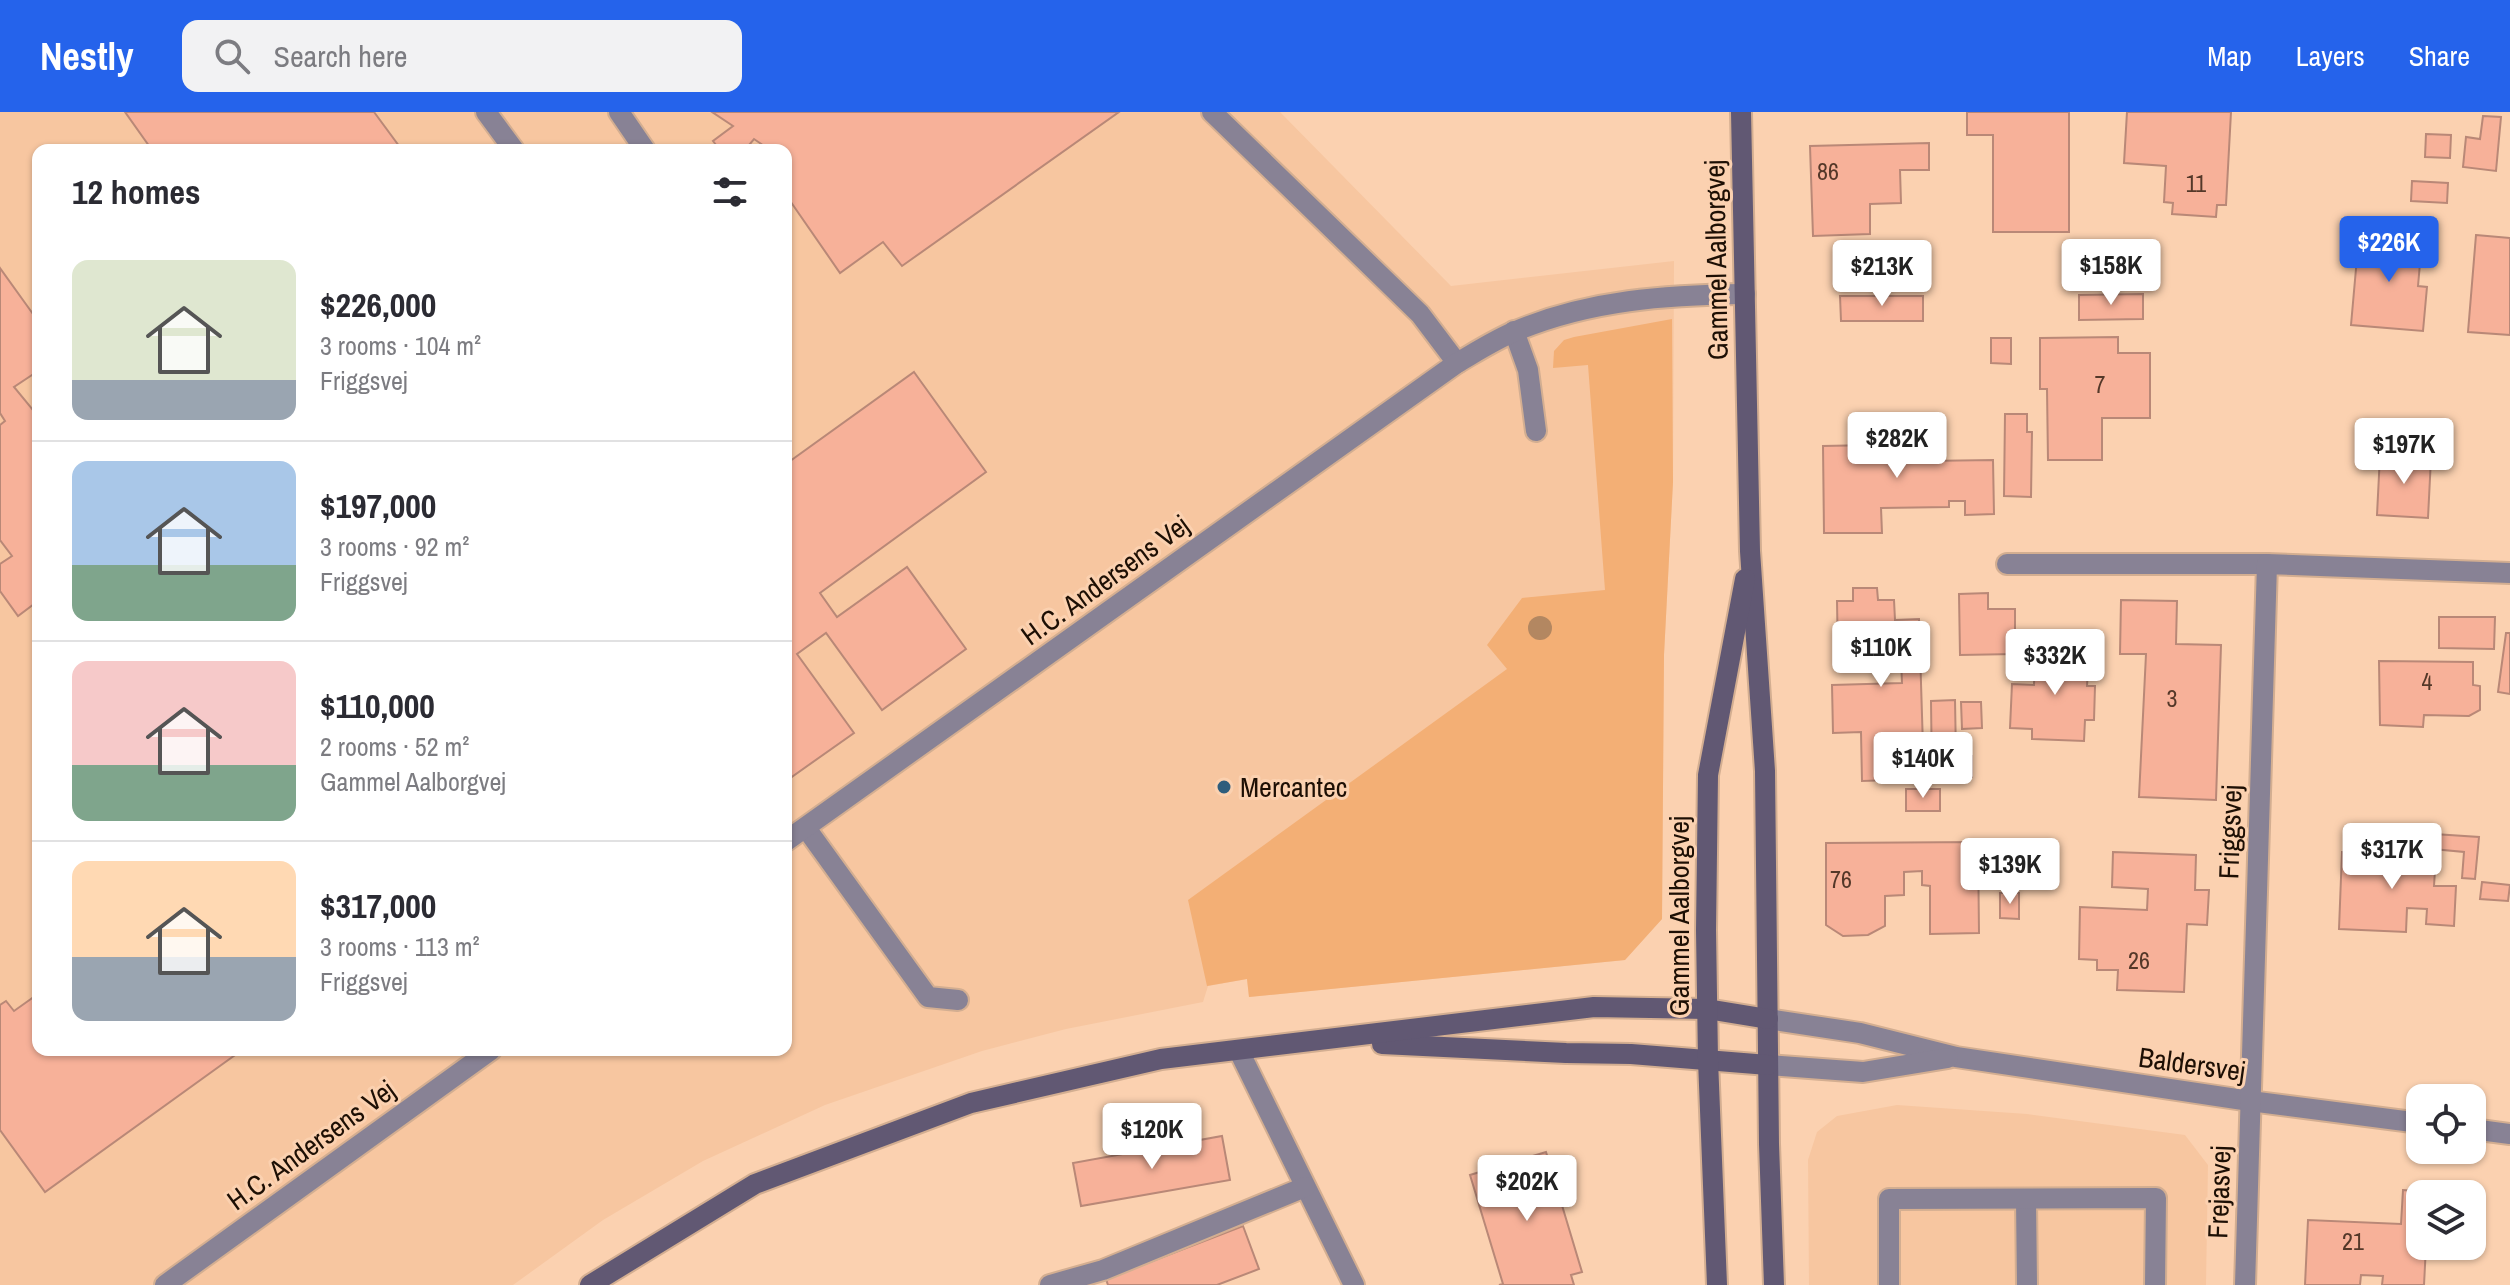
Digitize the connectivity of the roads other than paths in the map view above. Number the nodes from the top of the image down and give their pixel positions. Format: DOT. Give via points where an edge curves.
graph roads {
  1 [pos="486,112"];
  2 [pos="619,112"];
  3 [pos="1212,112"];
  4 [pos="1741,112"];
  5 [pos="510,144"];
  6 [pos="641,144"];
  7 [pos="1745,294"];
  8 [pos="1514,331"];
  9 [pos="1457,363"];
  10 [pos="1536,431"];
  11 [pos="1750,551"];
  12 [pos="2007,564"];
  13 [pos="2267,564"];
  14 [pos="2510,573"];
  15 [pos="806,828"];
  16 [pos="792,837"];
  17 [pos="958,1000"];
  18 [pos="1707,1009"];
  19 [pos="1768,1019"];
  20 [pos="1326,1041"];
  21 [pos="1239,1051"];
  22 [pos="483,1056"];
  23 [pos="1956,1057"];
  24 [pos="1708,1060"];
  25 [pos="1768,1065"];
  26 [pos="2250,1101"];
  27 [pos="2406,1121"];
  28 [pos="2486,1131"];
  29 [pos="2510,1134"];
  30 [pos="1305,1187"];
  31 [pos="2026,1199"];
  32 [pos="165,1285"];
  33 [pos="590,1285"];
  34 [pos="1050,1285"];
  35 [pos="1354,1285"];
  36 [pos="1717,1285"];
  37 [pos="1774,1285"];
  38 [pos="1889,1285"];
  39 [pos="2027,1285"];
  40 [pos="2155,1285"];
  41 [pos="2245,1285"];
  1 -- 5 [label="street"];
  2 -- 6 [label="street"];
  3 -- 9 [label="street" via="1420,314"];
  4 -- 7 [label="street, Gammel Aalborgvej"];
  7 -- 8 [label="street, H.C. Andersens Vej" via="1672,295 1610,304"];
  7 -- 11 [label="street, Gammel Aalborgvej"];
  8 -- 9 [label="street, H.C. Andersens Vej"];
  8 -- 10 [label="street" via="1528,370"];
  9 -- 15 [label="street, H.C. Andersens Vej"];
  11 -- 18 [label="street, Gammel Aalborgvej" via="1708,775"];
  11 -- 19 [label="street, Gammel Aalborgvej" via="1765,771"];
  12 -- 13 [label="street"];
  13 -- 14 [label="street"];
  13 -- 26 [label="street, Friggsvej"];
  15 -- 16 [label="street, H.C. Andersens Vej"];
  15 -- 17 [label="street" via="928,997"];
  18 -- 19 [label="street"];
  18 -- 20 [label="street" via="1594,1007"];
  18 -- 24 [label="street, Gammel Aalborgvej"];
  19 -- 23 [label="street, Baldersvej" via="1860,1033"];
  19 -- 25 [label="street, Gammel Aalborgvej"];
  20 -- 21 [label="street"];
  20 -- 24 [label="street"];
  21 -- 30 [label="street"];
  21 -- 33 [label="street" via="1161,1059 971,1103 755,1184"];
  22 -- 32 [label="street, H.C. Andersens Vej"];
  23 -- 25 [label="street, Baldersvej" via="1863,1072"];
  23 -- 26 [label="street, Baldersvej"];
  24 -- 25 [label="street"];
  24 -- 36 [label="street, Gammel Aalborgvej"];
  25 -- 37 [label="street, Gammel Aalborgvej"];
  26 -- 27 [label="street, Baldersvej"];
  26 -- 41 [label="street, Frejasvej"];
  28 -- 29 [label="street"];
  30 -- 34 [label="street" via="1103,1270"];
  30 -- 35 [label="street"];
  31 -- 38 [label="street" via="1889,1199"];
  31 -- 39 [label="street"];
  31 -- 40 [label="street" via="2156,1198"];
}
